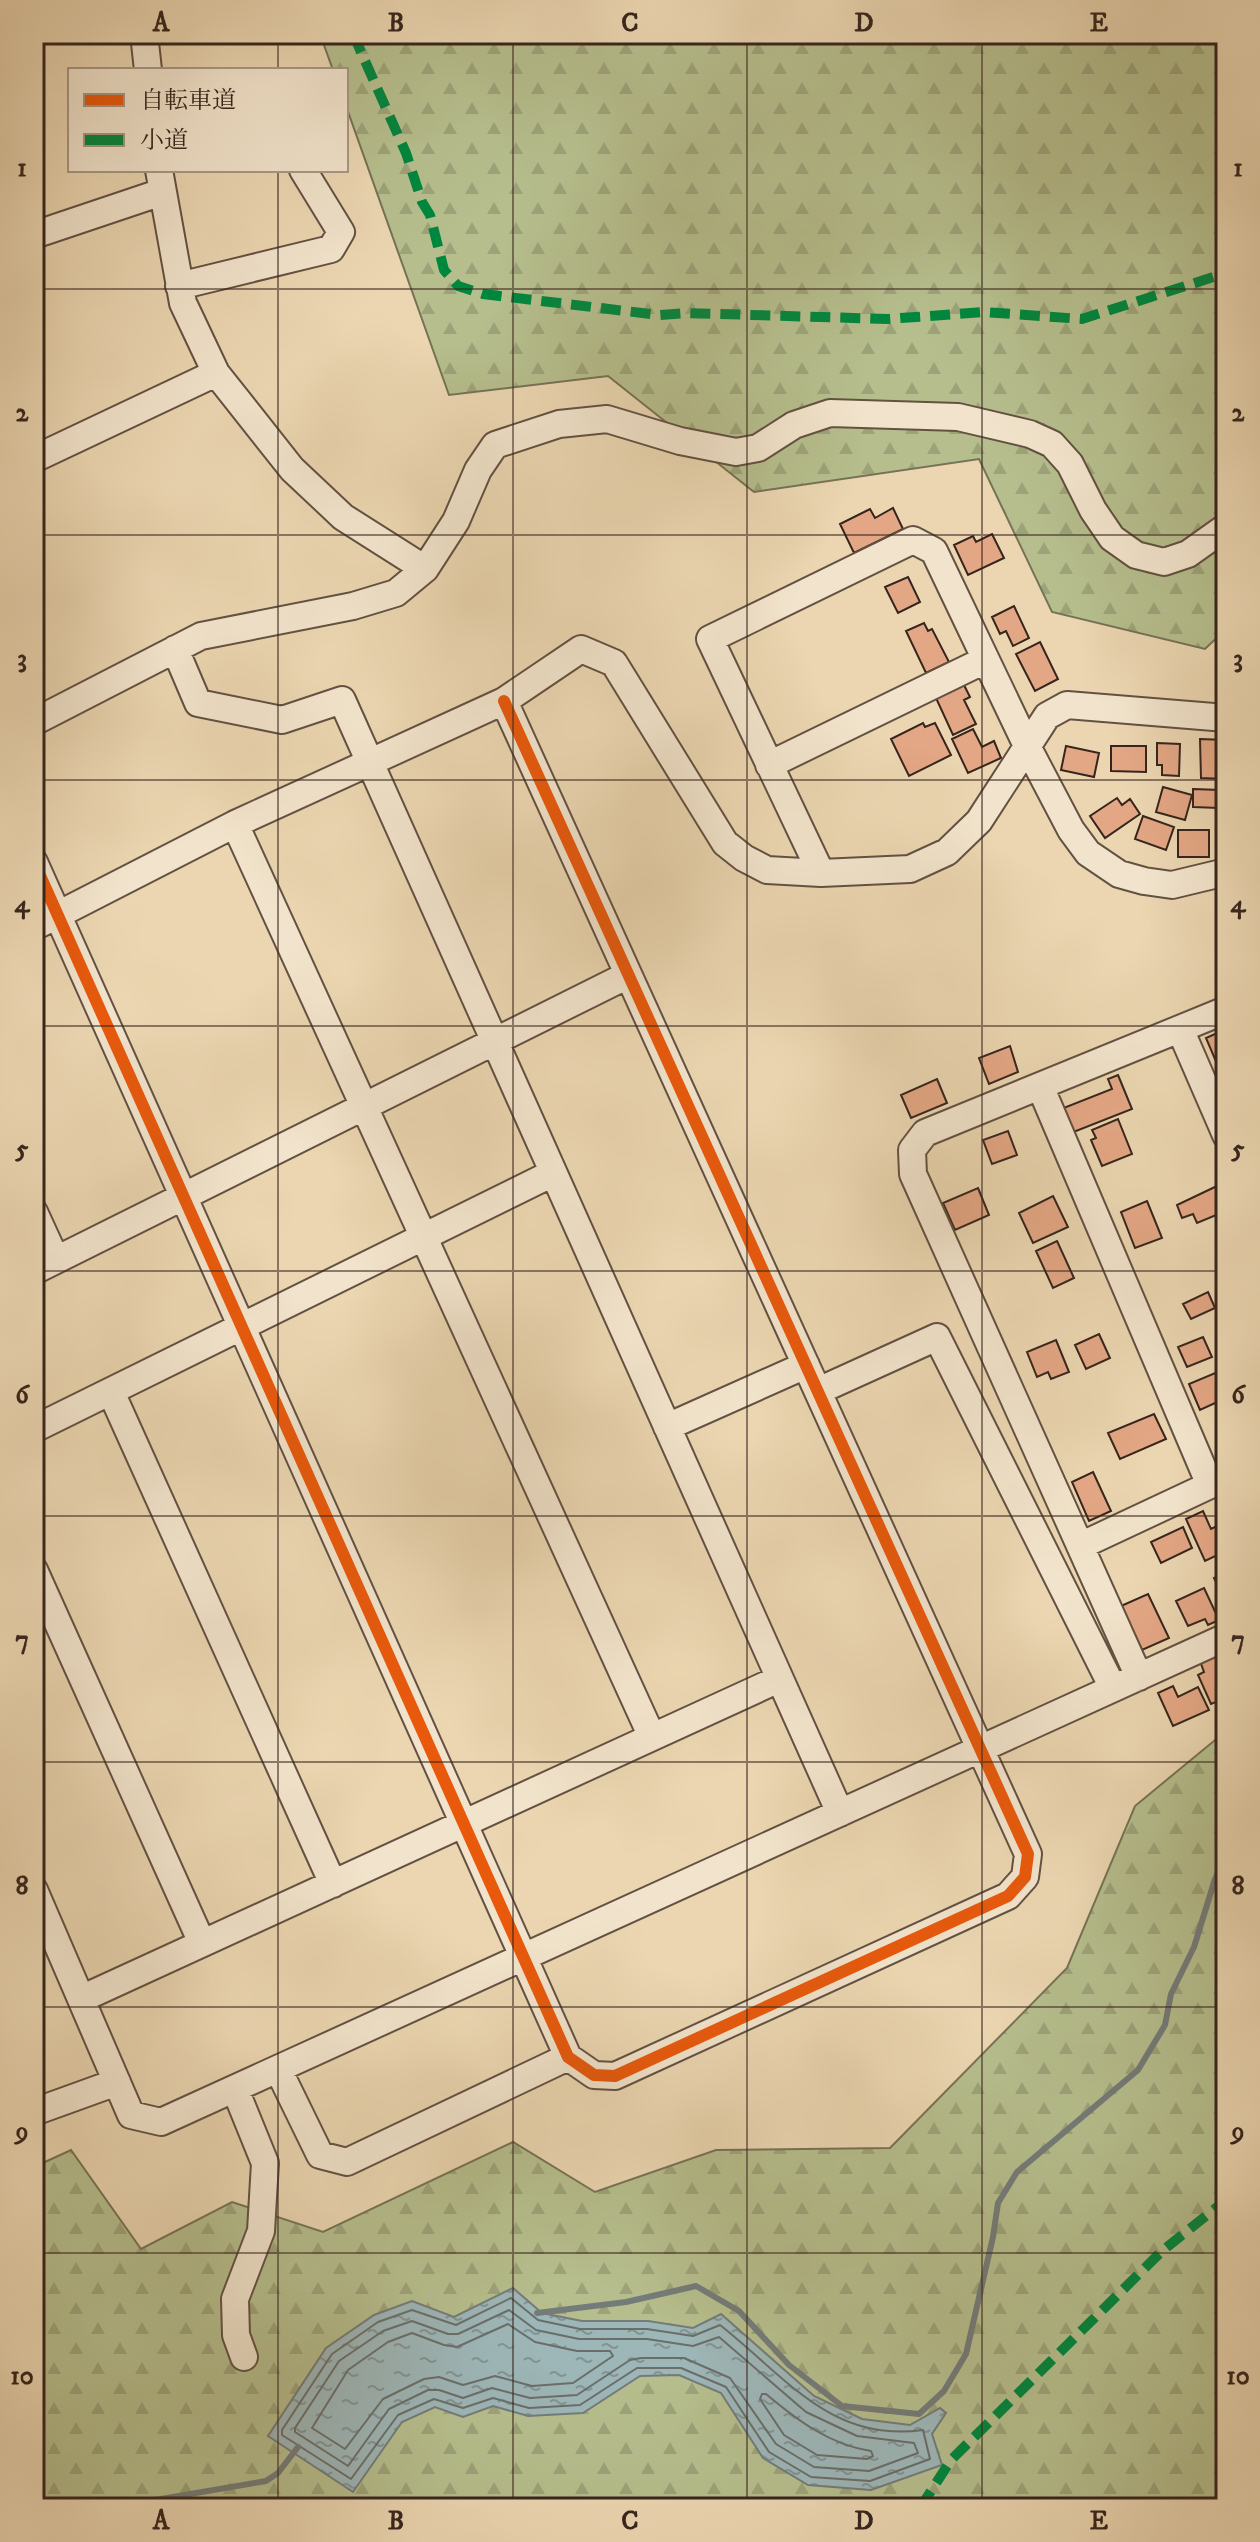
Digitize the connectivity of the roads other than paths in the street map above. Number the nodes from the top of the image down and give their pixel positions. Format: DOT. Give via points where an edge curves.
graph roads {
  1 [pos="144,34"];
  2 [pos="148,68"];
  3 [pos="304,172"];
  4 [pos="160,181"];
  5 [pos="34,235"];
  6 [pos="179,286"];
  7 [pos="216,373"];
  8 [pos="34,459"];
  9 [pos="1226,527"];
  10 [pos="425,569"];
  11 [pos="175,649"];
  12 [pos="985,660"];
  13 [pos="504,701"];
  14 [pos="1226,718"];
  15 [pos="34,722"];
  16 [pos="1028,748"];
  17 [pos="370,762"];
  18 [pos="769,765"];
  19 [pos="235,824"];
  20 [pos="34,862"];
  21 [pos="1226,872"];
  22 [pos="821,873"];
  23 [pos="58,915"];
  24 [pos="34,927"];
  25 [pos="628,975"];
  26 [pos="1226,1010"];
  27 [pos="1180,1029"];
  28 [pos="495,1041"];
  29 [pos="1040,1086"];
  30 [pos="364,1106"];
  31 [pos="1226,1135"];
  32 [pos="553,1173"];
  33 [pos="184,1197"];
  34 [pos="34,1212"];
  35 [pos="424,1237"];
  36 [pos="45,1266"];
  37 [pos="242,1327"];
  38 [pos="806,1365"];
  39 [pos="818,1391"];
  40 [pos="111,1392"];
  41 [pos="667,1427"];
  42 [pos="34,1429"];
  43 [pos="1218,1481"];
  44 [pos="1080,1546"];
  45 [pos="34,1570"];
  46 [pos="1226,1637"];
  47 [pos="1139,1677"];
  48 [pos="779,1679"];
  49 [pos="1113,1688"];
  50 [pos="652,1737"];
  51 [pos="980,1749"];
  52 [pos="840,1813"];
  53 [pos="464,1824"];
  54 [pos="333,1884"];
  55 [pos="34,1890"];
  56 [pos="202,1943"];
  57 [pos="524,1957"];
  58 [pos="81,1999"];
  59 [pos="568,2057"];
  60 [pos="278,2069"];
  61 [pos="117,2082"];
  62 [pos="235,2089"];
  63 [pos="34,2112"];
  64 [pos="244,2357"];
  1 -- 2 [label="street"];
  3 -- 6 [label="street" via="341,232 331,249"];
  4 -- 5 [label="street"];
  4 -- 6 [label="street"];
  6 -- 7 [label="street"];
  7 -- 8 [label="street"];
  7 -- 10 [label="street" via="292,469 343,517"];
  9 -- 10 [label="street" via="1188,554 1164,562 1136,555 1112,538 1070,464 1052,444 958,417 830,413 794,425 758,448 736,452 607,419 559,424 495,445"];
  10 -- 11 [label="street" via="396,593 201,636"];
  11 -- 15 [label="street"];
  11 -- 17 [label="street" via="198,703 282,720 342,700"];
  12 -- 16 [label="street"];
  12 -- 18 [label="street"];
  12 -- 18 [label="street" via="934,551 913,540 710,639"];
  13 -- 17 [label="street"];
  13 -- 22 [label="street" via="581,649 614,663 725,843 767,870"];
  13 -- 25 [label="street"];
  14 -- 16 [label="street" via="1067,705 1047,716"];
  16 -- 21 [label="street" via="1071,830 1088,853 1119,874 1172,885"];
  16 -- 22 [label="street" via="979,821 947,852 910,869"];
  17 -- 19 [label="street"];
  17 -- 28 [label="street"];
  18 -- 22 [label="street"];
  19 -- 23 [label="street"];
  19 -- 30 [label="street"];
  20 -- 23 [label="street"];
  23 -- 24 [label="street"];
  23 -- 33 [label="street"];
  25 -- 28 [label="street"];
  25 -- 38 [label="street"];
  26 -- 27 [label="street"];
  27 -- 29 [label="street"];
  27 -- 31 [label="street"];
  28 -- 30 [label="street"];
  28 -- 32 [label="street"];
  29 -- 43 [label="street"];
  29 -- 44 [label="street" via="925,1133 912,1150 913,1174"];
  30 -- 33 [label="street"];
  30 -- 35 [label="street"];
  32 -- 35 [label="street"];
  32 -- 41 [label="street"];
  33 -- 36 [label="street"];
  33 -- 37 [label="street"];
  34 -- 36 [label="street"];
  35 -- 37 [label="street"];
  35 -- 50 [label="street"];
  37 -- 40 [label="street"];
  37 -- 53 [label="street"];
  38 -- 39 [label="street"];
  38 -- 41 [label="street"];
  39 -- 49 [label="street" via="937,1337"];
  39 -- 51 [label="street"];
  40 -- 42 [label="street"];
  40 -- 54 [label="street"];
  41 -- 48 [label="street"];
  43 -- 44 [label="street"];
  44 -- 47 [label="street"];
  45 -- 56 [label="street"];
  46 -- 47 [label="street"];
  47 -- 49 [label="street"];
  48 -- 50 [label="street"];
  48 -- 52 [label="street"];
  49 -- 51 [label="street"];
  50 -- 53 [label="street"];
  51 -- 52 [label="street"];
  51 -- 59 [label="street" via="1028,1854 1025,1877 1008,1896 615,2076 594,2075"];
  52 -- 57 [label="street"];
  53 -- 54 [label="street"];
  53 -- 57 [label="street"];
  54 -- 56 [label="street"];
  55 -- 58 [label="street"];
  56 -- 58 [label="street"];
  57 -- 59 [label="street"];
  57 -- 60 [label="street"];
  58 -- 61 [label="street"];
  59 -- 60 [label="street" via="347,2162 320,2155"];
  60 -- 62 [label="street"];
  61 -- 62 [label="street" via="131,2115 161,2122"];
  61 -- 63 [label="street"];
  62 -- 64 [label="street" via="265,2163 261,2231 235,2299 236,2335"];
}
